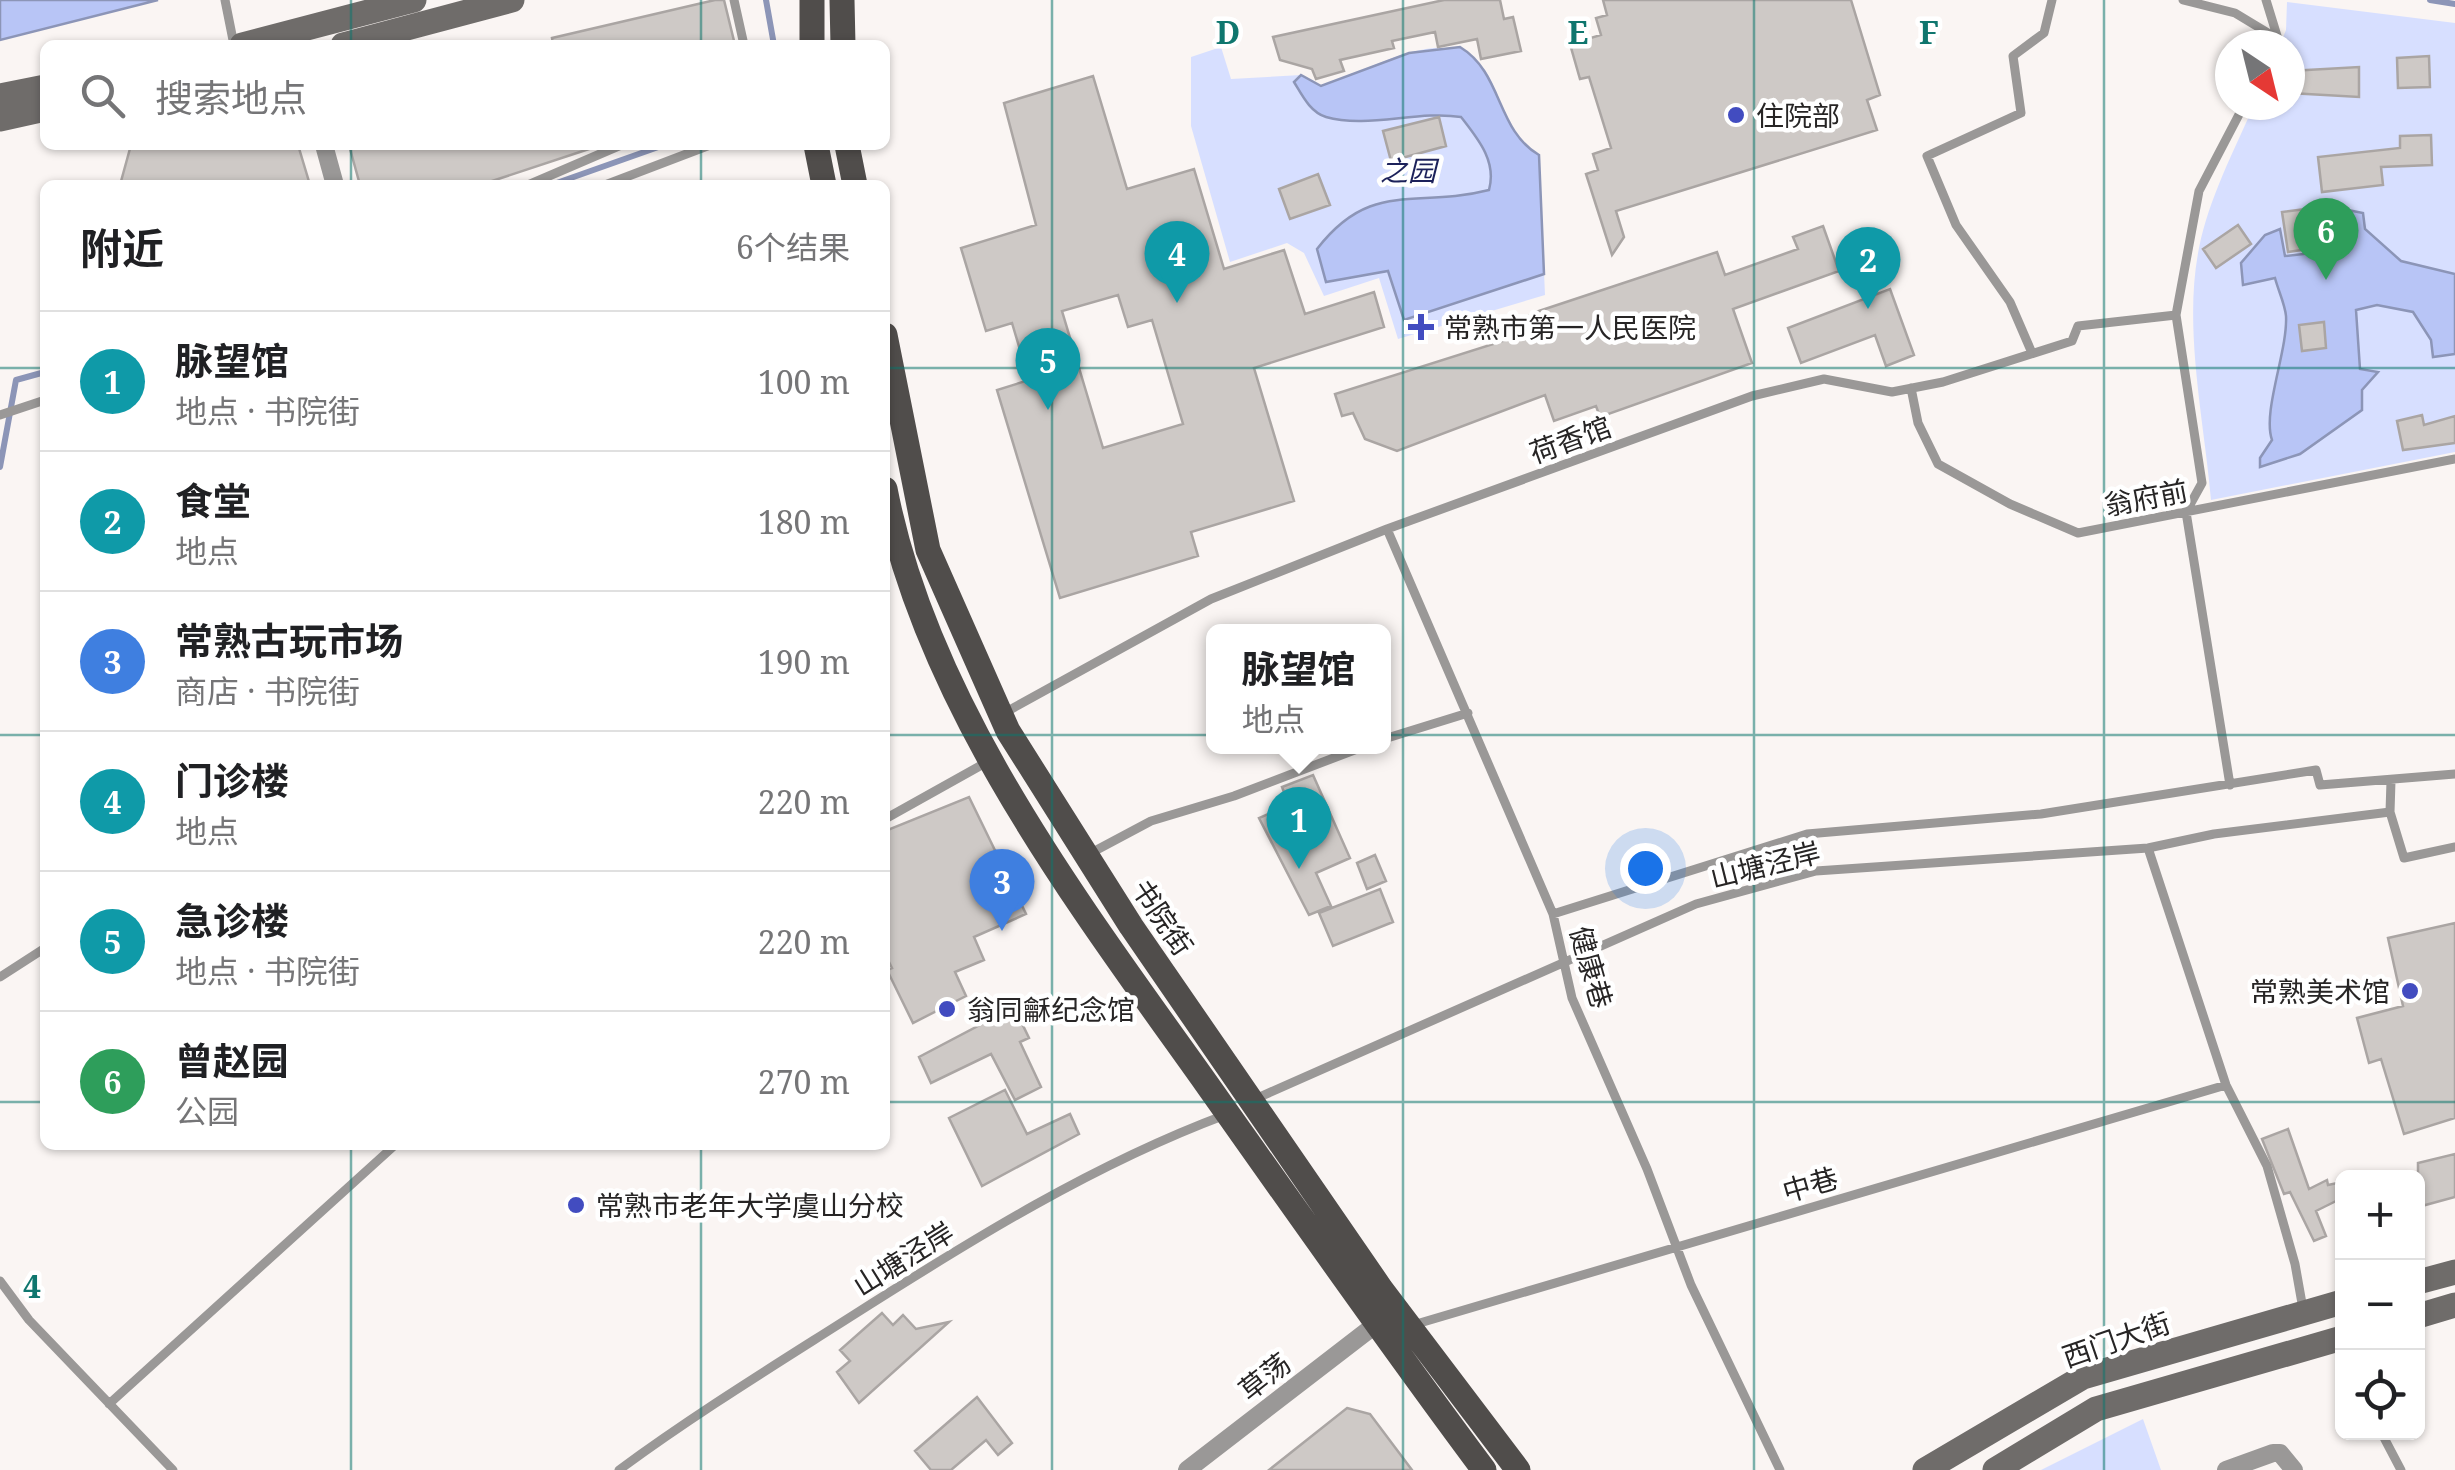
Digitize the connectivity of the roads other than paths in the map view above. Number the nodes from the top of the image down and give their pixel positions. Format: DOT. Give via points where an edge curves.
graph roads {
  1 [pos="225,0"];
  2 [pos="414,0"];
  3 [pos="512,0"];
  4 [pos="734,0"];
  5 [pos="812,0"];
  6 [pos="842,0"];
  7 [pos="2052,0"];
  8 [pos="2183,0"];
  9 [pos="2266,0"];
  10 [pos="2259,30"];
  11 [pos="2273,30"];
  12 [pos="294,39"];
  13 [pos="233,40"];
  14 [pos="362,40"];
  15 [pos="743,40"];
  16 [pos="812,40"];
  17 [pos="843,40"];
  18 [pos="40,88"];
  19 [pos="0,96"];
  20 [pos="40,110"];
  21 [pos="0,118"];
  22 [pos="2236,120"];
  23 [pos="325,150"];
  24 [pos="609,150"];
  25 [pos="697,150"];
  26 [pos="817,150"];
  27 [pos="848,150"];
  28 [pos="334,180"];
  29 [pos="540,180"];
  30 [pos="618,180"];
  31 [pos="823,180"];
  32 [pos="854,180"];
  33 [pos="2176,315"];
  34 [pos="2032,354"];
  35 [pos="890,360"];
  36 [pos="1911,388"];
  37 [pos="40,402"];
  38 [pos="0,414"];
  39 [pos="2455,460"];
  40 [pos="2186,512"];
  41 [pos="890,517"];
  42 [pos="1388,529"];
  43 [pos="1468,713"];
  44 [pos="1002,714"];
  45 [pos="1391,737"];
  46 [pos="1344,754"];
  47 [pos="991,760"];
  48 [pos="2455,774"];
  49 [pos="2391,781"];
  50 [pos="2230,785"];
  51 [pos="2390,812"];
  52 [pos="890,816"];
  53 [pos="2455,847"];
  54 [pos="2148,848"];
  55 [pos="1086,855"];
  56 [pos="1554,914"];
  57 [pos="40,951"];
  58 [pos="1566,959"];
  59 [pos="0,978"];
  60 [pos="2226,1085"];
  61 [pos="1253,1100"];
  62 [pos="1227,1114"];
  63 [pos="389,1150"];
  64 [pos="1677,1247"];
  65 [pos="2455,1272"];
  66 [pos="2425,1280"];
  67 [pos="0,1281"];
  68 [pos="2335,1304"];
  69 [pos="2455,1305"];
  70 [pos="2303,1312"];
  71 [pos="2425,1314"];
  72 [pos="1375,1324"];
  73 [pos="1408,1327"];
  74 [pos="2335,1340"];
  75 [pos="109,1404"];
  76 [pos="2384,1440"];
  77 [pos="173,1470"];
  78 [pos="619,1470"];
  79 [pos="1187,1470"];
  80 [pos="1484,1470"];
  81 [pos="1518,1470"];
  82 [pos="1780,1470"];
  83 [pos="1925,1470"];
  84 [pos="1995,1470"];
  85 [pos="2226,1470"];
  86 [pos="2294,1470"];
  87 [pos="2401,1470"];
  1 -- 13 [label="lane"];
  2 -- 12 [label="main road"];
  3 -- 14 [label="main road"];
  4 -- 15 [label="lane"];
  5 -- 16 [label="main road"];
  6 -- 17 [label="main road"];
  7 -- 34 [label="lane" via="2044,33 2013,56 2021,112 1927,156 1956,225 2010,302"];
  8 -- 10 [label="lane" via="2234,13"];
  9 -- 11 [label="lane"];
  18 -- 19 [label="main road"];
  20 -- 21 [label="main road"];
  22 -- 33 [label="lane" via="2199,191"];
  23 -- 28 [label="street"];
  24 -- 29 [label="lane"];
  25 -- 30 [label="lane"];
  26 -- 31 [label="main road"];
  27 -- 32 [label="main road"];
  33 -- 34 [label="lane, 荷香馆" via="2078,326 2072,340"];
  33 -- 40 [label="lane" via="2202,484"];
  34 -- 36 [label="lane, 荷香馆"];
  35 -- 44 [label="main road, 书院街" via="928,550"];
  36 -- 40 [label="lane, 翁府前" via="1918,423 1938,464 2010,504 2078,533"];
  36 -- 42 [label="lane, 荷香馆" via="1892,392 1824,379 1752,396"];
  37 -- 38 [label="lane"];
  39 -- 40 [label="lane, 翁府前"];
  40 -- 50 [label="lane"];
  41 -- 47 [label="main road" via="898,559"];
  42 -- 43 [label="lane, 健康巷"];
  42 -- 44 [label="lane, 荷香馆" via="1211,600"];
  43 -- 45 [label="lane"];
  43 -- 56 [label="lane, 健康巷"];
  44 -- 55 [label="main road, 书院街"];
  46 -- 55 [label="lane" via="1151,821"];
  47 -- 52 [label="lane"];
  47 -- 62 [label="main road" via="1106,943"];
  48 -- 49 [label="lane"];
  49 -- 50 [label="lane" via="2320,785 2316,770"];
  49 -- 51 [label="lane"];
  50 -- 56 [label="lane" via="2041,814 1808,834"];
  51 -- 53 [label="lane" via="2404,858"];
  51 -- 54 [label="lane, 山塘泾岸"];
  54 -- 58 [label="lane, 山塘泾岸" via="1816,871 1696,904"];
  54 -- 60 [label="lane"];
  55 -- 61 [label="main road, 书院街"];
  56 -- 58 [label="lane, 健康巷"];
  57 -- 59 [label="lane"];
  58 -- 61 [label="lane, 山塘泾岸"];
  58 -- 64 [label="lane, 健康巷" via="1572,998"];
  60 -- 64 [label="lane, 中巷"];
  60 -- 70 [label="lane" via="2267,1166"];
  61 -- 73 [label="main road, 书院街"];
  62 -- 72 [label="main road"];
  62 -- 78 [label="lane, 山塘泾岸" via="1152,1143 947,1256"];
  63 -- 75 [label="lane"];
  64 -- 73 [label="lane, 中巷"];
  64 -- 82 [label="lane, 健康巷"];
  65 -- 66 [label="main road"];
  67 -- 75 [label="lane"];
  68 -- 70 [label="main road, 西门大街"];
  69 -- 71 [label="main road"];
  70 -- 83 [label="main road, 西门大街" via="2082,1377"];
  72 -- 79 [label="street, 草荡"];
  72 -- 80 [label="main road"];
  73 -- 81 [label="main road, 书院街"];
  74 -- 84 [label="main road" via="2096,1410"];
  75 -- 77 [label="lane"];
  76 -- 87 [label="lane"];
  85 -- 86 [label="street" via="2280,1453"];
}
